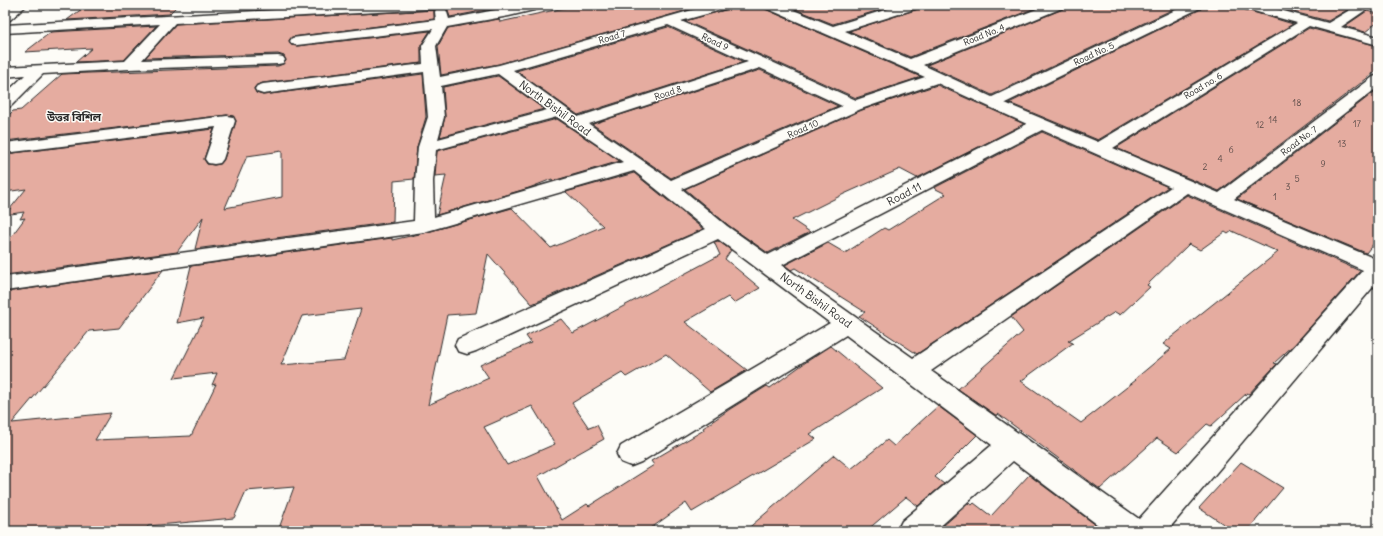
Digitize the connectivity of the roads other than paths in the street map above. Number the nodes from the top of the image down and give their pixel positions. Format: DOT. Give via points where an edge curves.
graph roads {
  1 [pos="21,5"];
  2 [pos="188,5"];
  3 [pos="433,5"];
  4 [pos="441,5"];
  5 [pos="538,5"];
  6 [pos="724,5"];
  7 [pos="771,5"];
  8 [pos="914,5"];
  9 [pos="1058,5"];
  10 [pos="1196,5"];
  11 [pos="1246,5"];
  12 [pos="1367,5"];
  13 [pos="307,9"];
  14 [pos="5,17"];
  15 [pos="174,19"];
  16 [pos="669,21"];
  17 [pos="1307,22"];
  18 [pos="443,23"];
  19 [pos="1330,28"];
  20 [pos="5,29"];
  21 [pos="834,30"];
  22 [pos="297,41"];
  23 [pos="1378,41"];
  24 [pos="278,60"];
  25 [pos="761,63"];
  26 [pos="911,64"];
  27 [pos="129,65"];
  28 [pos="501,69"];
  29 [pos="39,70"];
  30 [pos="5,72"];
  31 [pos="431,75"];
  32 [pos="939,77"];
  33 [pos="1378,80"];
  34 [pos="264,89"];
  35 [pos="5,103"];
  36 [pos="992,103"];
  37 [pos="854,106"];
  38 [pos="568,117"];
  39 [pos="1041,124"];
  40 [pos="427,147"];
  41 [pos="5,148"];
  42 [pos="1099,149"];
  43 [pos="214,159"];
  44 [pos="637,164"];
  45 [pos="1185,186"];
  46 [pos="669,188"];
  47 [pos="1220,201"];
  48 [pos="424,226"];
  49 [pos="720,230"];
  50 [pos="767,264"];
  51 [pos="1378,268"];
  52 [pos="5,284"];
  53 [pos="847,323"];
  54 [pos="467,345"];
  55 [pos="912,371"];
  56 [pos="1012,444"];
  57 [pos="631,454"];
  58 [pos="913,531"];
  59 [pos="1130,531"];
  60 [pos="1148,531"];
  1 -- 14 [label="street"];
  2 -- 15 [label="street"];
  3 -- 13 [label="street"];
  4 -- 18 [label="street"];
  5 -- 18 [label="street" via="512,12"];
  6 -- 16 [label="street, Road 7"];
  7 -- 21 [label="street"];
  8 -- 21 [label="street"];
  9 -- 26 [label="street, Road No. 4"];
  10 -- 36 [label="street, Road No. 5"];
  11 -- 17 [label="street"];
  12 -- 19 [label="street"];
  13 -- 15 [label="street"];
  15 -- 20 [label="street"];
  15 -- 27 [label="street"];
  16 -- 25 [label="street, Road 9"];
  16 -- 28 [label="street, Road 7"];
  17 -- 19 [label="street"];
  17 -- 42 [label="street, Road no. 6"];
  18 -- 22 [label="street"];
  18 -- 31 [label="street" via="429,46"];
  19 -- 23 [label="street"];
  21 -- 26 [label="street"];
  24 -- 27 [label="street"];
  25 -- 37 [label="street, Road 9"];
  25 -- 38 [label="street, Road 8"];
  26 -- 32 [label="street"];
  27 -- 29 [label="street"];
  28 -- 31 [label="street, Road 7"];
  28 -- 38 [label="street, North Bishil Road"];
  29 -- 30 [label="street"];
  29 -- 35 [label="street"];
  31 -- 34 [label="street, Road 7"];
  31 -- 40 [label="street" via="436,117"];
  32 -- 36 [label="street"];
  32 -- 37 [label="street, Road 10"];
  33 -- 47 [label="street, Road No. 7"];
  36 -- 39 [label="street"];
  37 -- 46 [label="street, Road 10"];
  38 -- 40 [label="street, Road 8"];
  38 -- 44 [label="street, North Bishil Road"];
  39 -- 42 [label="street"];
  39 -- 50 [label="street, Road 11"];
  40 -- 48 [label="street"];
  41 -- 43 [label="street" via="227,121"];
  42 -- 45 [label="street"];
  44 -- 46 [label="street, North Bishil Road"];
  44 -- 48 [label="street"];
  45 -- 47 [label="street"];
  45 -- 55 [label="street"];
  46 -- 49 [label="street, North Bishil Road"];
  47 -- 51 [label="street"];
  48 -- 52 [label="street"];
  49 -- 50 [label="street, North Bishil Road"];
  49 -- 54 [label="street"];
  50 -- 53 [label="street, North Bishil Road"];
  51 -- 60 [label="street"];
  53 -- 55 [label="street, North Bishil Road"];
  53 -- 57 [label="street"];
  55 -- 56 [label="street, North Bishil Road"];
  56 -- 58 [label="street"];
  56 -- 59 [label="street, North Bishil Road"];
}
